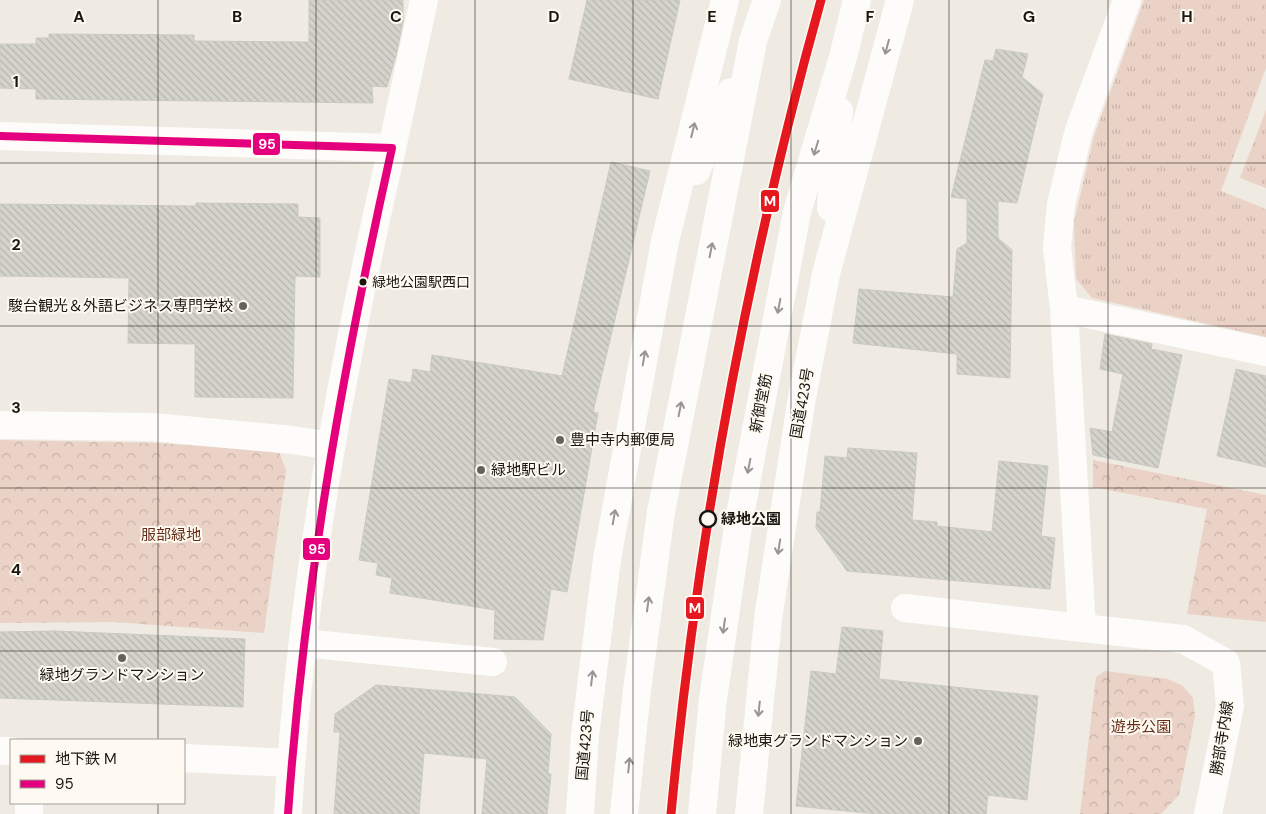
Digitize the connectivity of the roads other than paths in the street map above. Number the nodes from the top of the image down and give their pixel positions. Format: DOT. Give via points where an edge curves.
graph roads {
  1 [pos="424,0"];
  2 [pos="725,0"];
  3 [pos="767,0"];
  4 [pos="857,0"];
  5 [pos="900,0"];
  6 [pos="1127,0"];
  7 [pos="753,41"];
  8 [pos="843,57"];
  9 [pos="0,136"];
  10 [pos="392,148"];
  11 [pos="665,241"];
  12 [pos="826,274"];
  13 [pos="1064,309"];
  14 [pos="1266,352"];
  15 [pos="0,425"];
  16 [pos="331,446"];
  17 [pos="905,608"];
  18 [pos="1082,628"];
  19 [pos="303,643"];
  20 [pos="493,662"];
  21 [pos="185,758"];
  22 [pos="291,763"];
  23 [pos="288,814"];
  24 [pos="580,814"];
  25 [pos="624,814"];
  26 [pos="702,814"];
  27 [pos="749,814"];
  28 [pos="1208,814"];
  1 -- 10 [label="main road"];
  11 -- 2 [label="main road, 国道423号, one-way"];
  3 -- 7 [label="main road"];
  4 -- 8 [label="main road, 新御堂筋"];
  5 -- 12 [label="main road, 国道423号, one-way"];
  6 -- 13 [label="main road" via="1079,130 1061,204 1058,247"];
  7 -- 11 [label="main road"];
  25 -- 7 [label="main road, one-way" via="661,512"];
  8 -- 12 [label="main road"];
  8 -- 26 [label="main road, 新御堂筋, one-way" via="797,212 747,477 713,699"];
  9 -- 10 [label="main road"];
  10 -- 16 [label="main road" via="357,299"];
  24 -- 11 [label="main road, 国道423号, one-way" via="585,735 607,559"];
  12 -- 27 [label="main road, 国道423号, one-way" via="801,403 768,619"];
  13 -- 14 [label="main road"];
  13 -- 18 [label="main road"];
  15 -- 16 [label="main road" via="152,427"];
  16 -- 19 [label="main road"];
  17 -- 18 [label="main road"];
  18 -- 28 [label="main road, 勝部寺内線" via="1183,639 1226,663 1230,706"];
  19 -- 20 [label="main road"];
  19 -- 22 [label="main road"];
  21 -- 22 [label="main road"];
  22 -- 23 [label="main road"];
}
